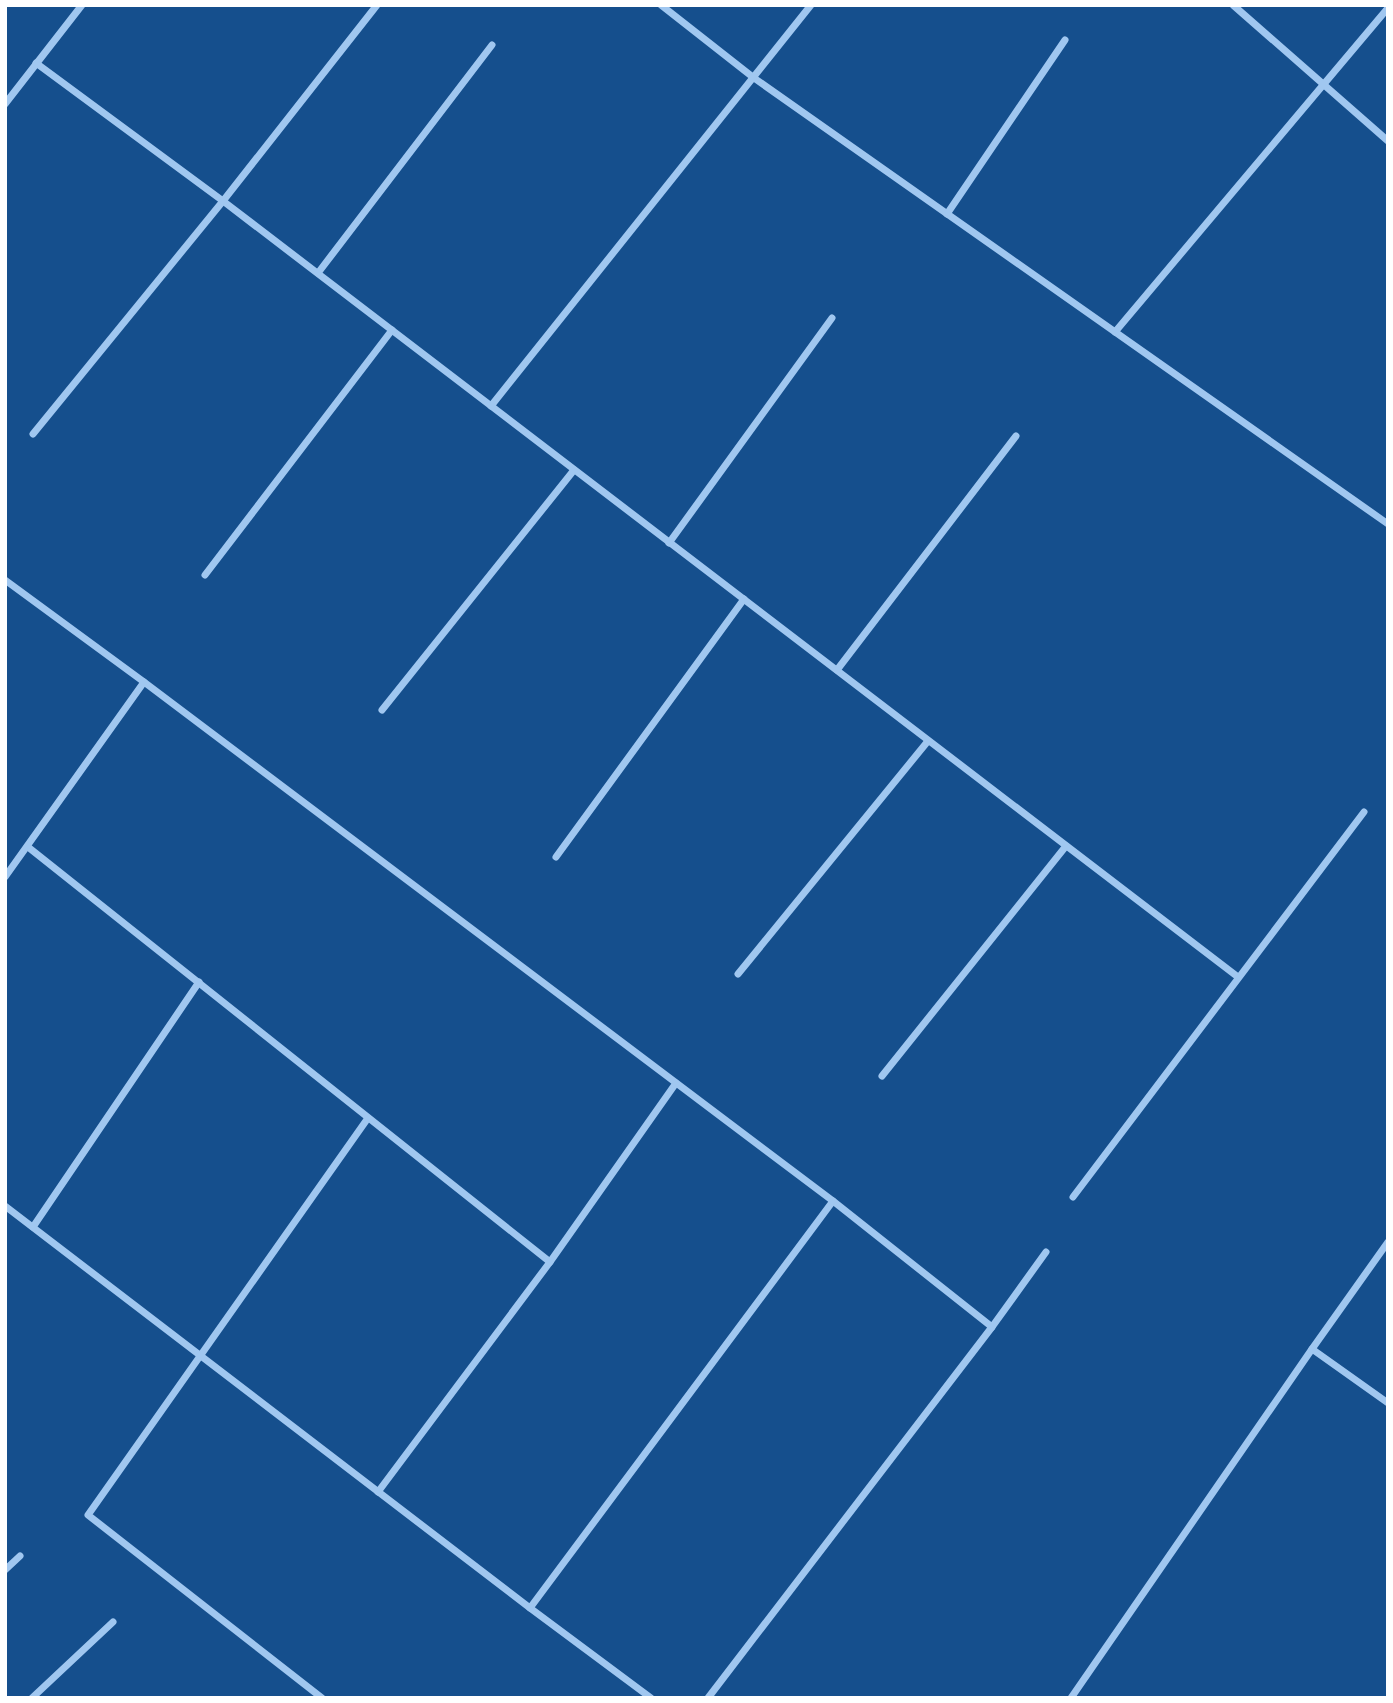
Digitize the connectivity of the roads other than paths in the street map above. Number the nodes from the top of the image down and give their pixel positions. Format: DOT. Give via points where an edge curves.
graph roads {
  1 [pos="82,5"];
  2 [pos="377,5"];
  3 [pos="662,5"];
  4 [pos="811,5"];
  5 [pos="1233,5"];
  6 [pos="1388,8"];
  7 [pos="1065,40"];
  8 [pos="492,45"];
  9 [pos="36,63"];
  10 [pos="754,78"];
  11 [pos="1324,84"];
  12 [pos="5,104"];
  13 [pos="1388,141"];
  14 [pos="223,201"];
  15 [pos="947,214"];
  16 [pos="318,273"];
  17 [pos="832,318"];
  18 [pos="392,330"];
  19 [pos="1115,332"];
  20 [pos="491,406"];
  21 [pos="33,433"];
  22 [pos="1016,436"];
  23 [pos="574,470"];
  24 [pos="1388,524"];
  25 [pos="669,543"];
  26 [pos="205,575"];
  27 [pos="5,580"];
  28 [pos="744,599"];
  29 [pos="836,670"];
  30 [pos="144,682"];
  31 [pos="382,710"];
  32 [pos="928,741"];
  33 [pos="1364,812"];
  34 [pos="1066,846"];
  35 [pos="28,847"];
  36 [pos="556,857"];
  37 [pos="5,877"];
  38 [pos="738,974"];
  39 [pos="1238,977"];
  40 [pos="199,982"];
  41 [pos="882,1076"];
  42 [pos="676,1083"];
  43 [pos="368,1118"];
  44 [pos="1073,1197"];
  45 [pos="833,1201"];
  46 [pos="5,1206"];
  47 [pos="33,1227"];
  48 [pos="1388,1242"];
  49 [pos="1046,1252"];
  50 [pos="550,1262"];
  51 [pos="992,1327"];
  52 [pos="1312,1349"];
  53 [pos="200,1355"];
  54 [pos="1388,1403"];
  55 [pos="378,1492"];
  56 [pos="20,1556"];
  57 [pos="5,1570"];
  58 [pos="530,1608"];
  59 [pos="114,1622"];
  60 [pos="32,1698"];
  61 [pos="321,1698"];
  62 [pos="651,1698"];
  63 [pos="708,1698"];
  64 [pos="1071,1698"];
  1 -- 9 [label="street"];
  2 -- 14 [label="street"];
  3 -- 10 [label="street"];
  4 -- 10 [label="street"];
  5 -- 11 [label="street"];
  6 -- 11 [label="street"];
  7 -- 15 [label="street"];
  8 -- 16 [label="street"];
  9 -- 12 [label="street"];
  9 -- 14 [label="street"];
  10 -- 15 [label="street"];
  10 -- 20 [label="street"];
  11 -- 13 [label="street"];
  11 -- 19 [label="street"];
  14 -- 16 [label="street"];
  14 -- 21 [label="street"];
  15 -- 19 [label="street"];
  16 -- 18 [label="street"];
  17 -- 25 [label="street"];
  18 -- 20 [label="street"];
  18 -- 26 [label="street"];
  19 -- 24 [label="street"];
  20 -- 23 [label="street"];
  22 -- 29 [label="street"];
  23 -- 25 [label="street"];
  23 -- 31 [label="street"];
  25 -- 28 [label="street"];
  27 -- 30 [label="street"];
  28 -- 29 [label="street"];
  28 -- 36 [label="street"];
  29 -- 32 [label="street"];
  30 -- 35 [label="street"];
  30 -- 42 [label="street"];
  32 -- 34 [label="street"];
  32 -- 38 [label="street"];
  33 -- 39 [label="street"];
  34 -- 39 [label="street"];
  34 -- 41 [label="street"];
  35 -- 37 [label="street"];
  35 -- 40 [label="street"];
  39 -- 44 [label="street"];
  40 -- 43 [label="street"];
  40 -- 47 [label="street"];
  42 -- 45 [label="street"];
  42 -- 50 [label="street"];
  43 -- 50 [label="street"];
  43 -- 53 [label="street"];
  45 -- 51 [label="street"];
  45 -- 58 [label="street"];
  46 -- 47 [label="street"];
  47 -- 53 [label="street"];
  48 -- 52 [label="street"];
  49 -- 51 [label="street"];
  50 -- 55 [label="street"];
  51 -- 63 [label="street"];
  52 -- 54 [label="street"];
  52 -- 64 [label="street"];
  53 -- 55 [label="street"];
  53 -- 61 [label="street" via="88,1516"];
  55 -- 58 [label="street"];
  56 -- 57 [label="street"];
  58 -- 62 [label="street"];
  59 -- 60 [label="street"];
}
